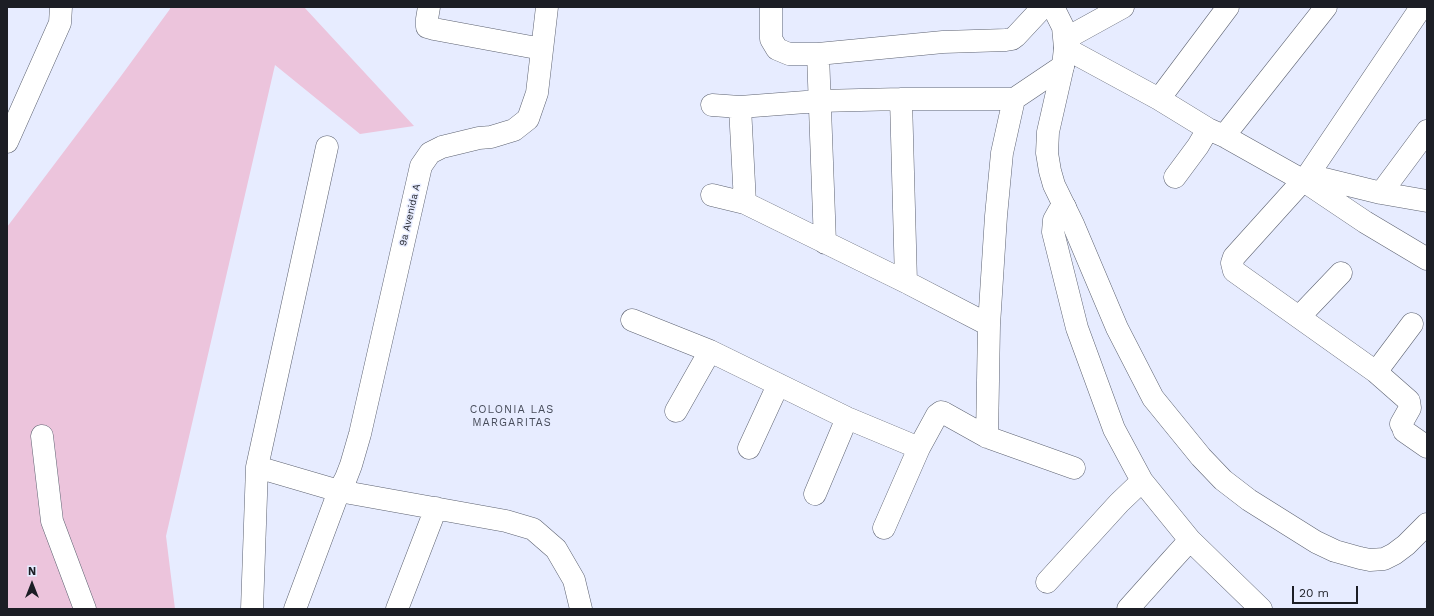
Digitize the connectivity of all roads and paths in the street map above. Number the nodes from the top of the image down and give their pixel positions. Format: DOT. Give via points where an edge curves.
graph roads {
  1 [pos="61,7"];
  2 [pos="429,7"];
  3 [pos="547,7"];
  4 [pos="771,7"];
  5 [pos="1043,7"];
  6 [pos="1053,7"];
  7 [pos="1123,7"];
  8 [pos="1228,7"];
  9 [pos="1326,7"];
  10 [pos="1422,10"];
  11 [pos="542,49"];
  12 [pos="1064,51"];
  13 [pos="818,54"];
  14 [pos="901,98"];
  15 [pos="1014,99"];
  16 [pos="1159,99"];
  17 [pos="819,101"];
  18 [pos="712,105"];
  19 [pos="740,106"];
  20 [pos="1427,131"];
  21 [pos="1216,132"];
  22 [pos="7,142"];
  23 [pos="327,147"];
  24 [pos="1175,177"];
  25 [pos="1306,178"];
  26 [pos="1381,193"];
  27 [pos="712,195"];
  28 [pos="1427,201"];
  29 [pos="745,203"];
  30 [pos="1065,207"];
  31 [pos="825,243"];
  32 [pos="1427,259"];
  33 [pos="1341,273"];
  34 [pos="906,282"];
  35 [pos="1299,317"];
  36 [pos="632,320"];
  37 [pos="1412,324"];
  38 [pos="989,325"];
  39 [pos="710,351"];
  40 [pos="1376,372"];
  41 [pos="778,385"];
  42 [pos="676,411"];
  43 [pos="847,418"];
  44 [pos="42,436"];
  45 [pos="986,437"];
  46 [pos="1427,447"];
  47 [pos="749,448"];
  48 [pos="919,448"];
  49 [pos="257,467"];
  50 [pos="1074,468"];
  51 [pos="1142,481"];
  52 [pos="339,491"];
  53 [pos="815,494"];
  54 [pos="436,508"];
  55 [pos="1427,524"];
  56 [pos="884,528"];
  57 [pos="1190,540"];
  58 [pos="1047,582"];
  59 [pos="1249,605"];
  60 [pos="85,609"];
  61 [pos="252,609"];
  62 [pos="295,609"];
  63 [pos="397,609"];
  64 [pos="581,609"];
  65 [pos="1128,609"];
  1 -- 22 [label="street" via="60,23"];
  2 -- 11 [label="street" via="427,27"];
  3 -- 11 [label="street, 9a Avenida A"];
  4 -- 13 [label="street" via="771,39 777,49 789,54"];
  5 -- 13 [label="street" via="1012,39 943,42"];
  6 -- 12 [label="street" via="1062,27"];
  7 -- 12 [label="street"];
  8 -- 16 [label="street"];
  9 -- 21 [label="street"];
  10 -- 25 [label="street"];
  11 -- 52 [label="street, 9a Avenida A" via="537,93 528,119 514,130 442,147 430,153 421,166 360,434 351,465"];
  12 -- 15 [label="street"];
  12 -- 16 [label="street"];
  12 -- 30 [label="street" via="1047,153 1054,185"];
  13 -- 17 [label="street"];
  14 -- 15 [label="street"];
  14 -- 17 [label="street"];
  14 -- 34 [label="street"];
  15 -- 38 [label="street" via="1002,153"];
  16 -- 21 [label="street"];
  17 -- 19 [label="street"];
  17 -- 31 [label="street"];
  18 -- 19 [label="street"];
  19 -- 29 [label="street"];
  20 -- 26 [label="street"];
  21 -- 24 [label="street" via="1198,146"];
  21 -- 25 [label="street"];
  23 -- 49 [label="street"];
  25 -- 26 [label="street"];
  25 -- 32 [label="street" via="1365,222"];
  25 -- 35 [label="street" via="1234,257 1232,263 1234,270"];
  26 -- 28 [label="street"];
  27 -- 29 [label="street"];
  29 -- 31 [label="street"];
  30 -- 51 [label="street" via="1054,220 1053,232 1077,328 1114,430"];
  30 -- 55 [label="street" via="1117,328 1153,398 1223,480 1249,500 1316,542 1360,558 1379,560 1394,554"];
  31 -- 34 [label="street"];
  33 -- 35 [label="street"];
  34 -- 38 [label="street"];
  35 -- 40 [label="street"];
  36 -- 39 [label="street"];
  37 -- 40 [label="street"];
  38 -- 45 [label="street"];
  39 -- 41 [label="street"];
  39 -- 42 [label="street"];
  40 -- 46 [label="street" via="1409,401 1410,408 1402,427"];
  41 -- 43 [label="street"];
  41 -- 47 [label="street"];
  43 -- 48 [label="street"];
  43 -- 53 [label="street"];
  44 -- 60 [label="street" via="52,520"];
  45 -- 48 [label="street" via="941,412"];
  45 -- 50 [label="street"];
  48 -- 56 [label="street"];
  49 -- 52 [label="street"];
  49 -- 61 [label="street"];
  51 -- 57 [label="street"];
  51 -- 58 [label="street"];
  52 -- 54 [label="street"];
  52 -- 62 [label="street, 9a Avenida A"];
  54 -- 63 [label="street"];
  54 -- 64 [label="street" via="506,521 533,529 556,549 574,580"];
  57 -- 59 [label="street"];
  57 -- 65 [label="street"];
}
